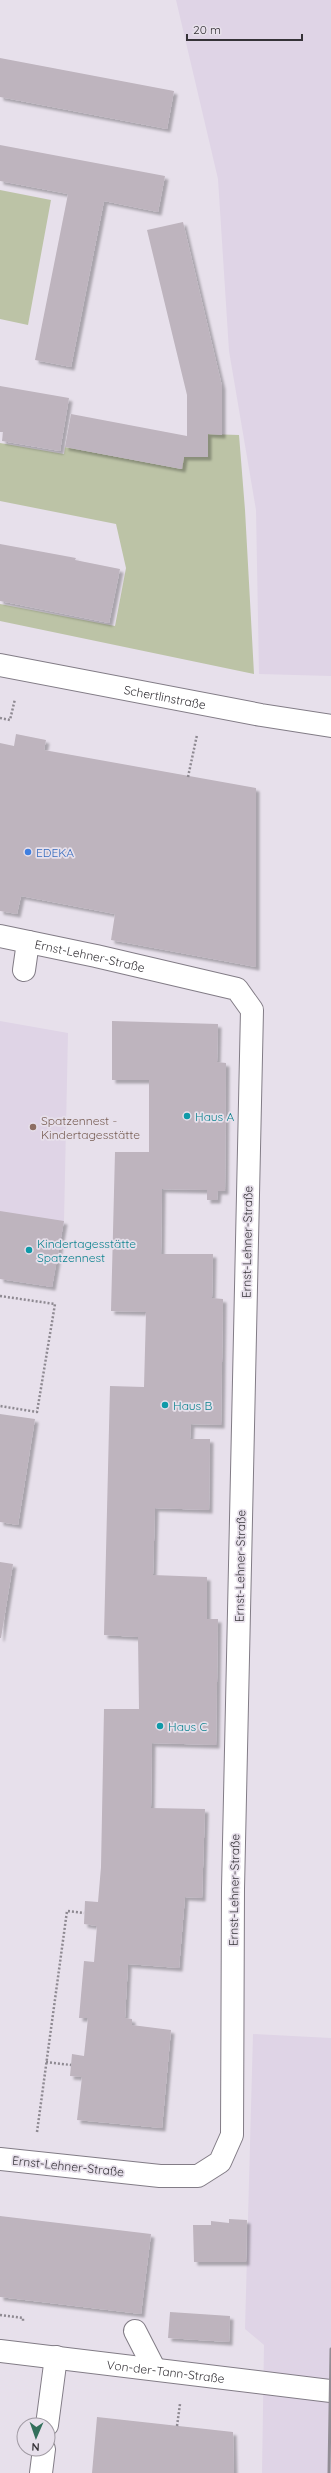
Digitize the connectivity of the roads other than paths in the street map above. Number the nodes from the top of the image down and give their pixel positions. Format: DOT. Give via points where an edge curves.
graph roads {
  1 [pos="0,665"];
  2 [pos="331,726"];
  3 [pos="0,936"];
  4 [pos="28,942"];
  5 [pos="24,970"];
  6 [pos="0,2159"];
  7 [pos="135,2331"];
  8 [pos="0,2351"];
  9 [pos="56,2357"];
  10 [pos="154,2368"];
  11 [pos="331,2391"];
  12 [pos="48,2417"];
  13 [pos="43,2457"];
  14 [pos="41,2473"];
  1 -- 2 [label="street, Schertlinstraße"];
  3 -- 4 [label="street, Ernst-Lehner-Straße"];
  4 -- 5 [label="street"];
  4 -- 6 [label="street, Ernst-Lehner-Straße" via="237,989 252,1010 233,1889 232,2135 220,2162 198,2176 160,2176"];
  7 -- 10 [label="street"];
  8 -- 9 [label="street, Von-der-Tann-Straße"];
  9 -- 10 [label="street, Von-der-Tann-Straße"];
  9 -- 12 [label="street"];
  10 -- 11 [label="street, Von-der-Tann-Straße"];
  13 -- 14 [label="street"];
}
